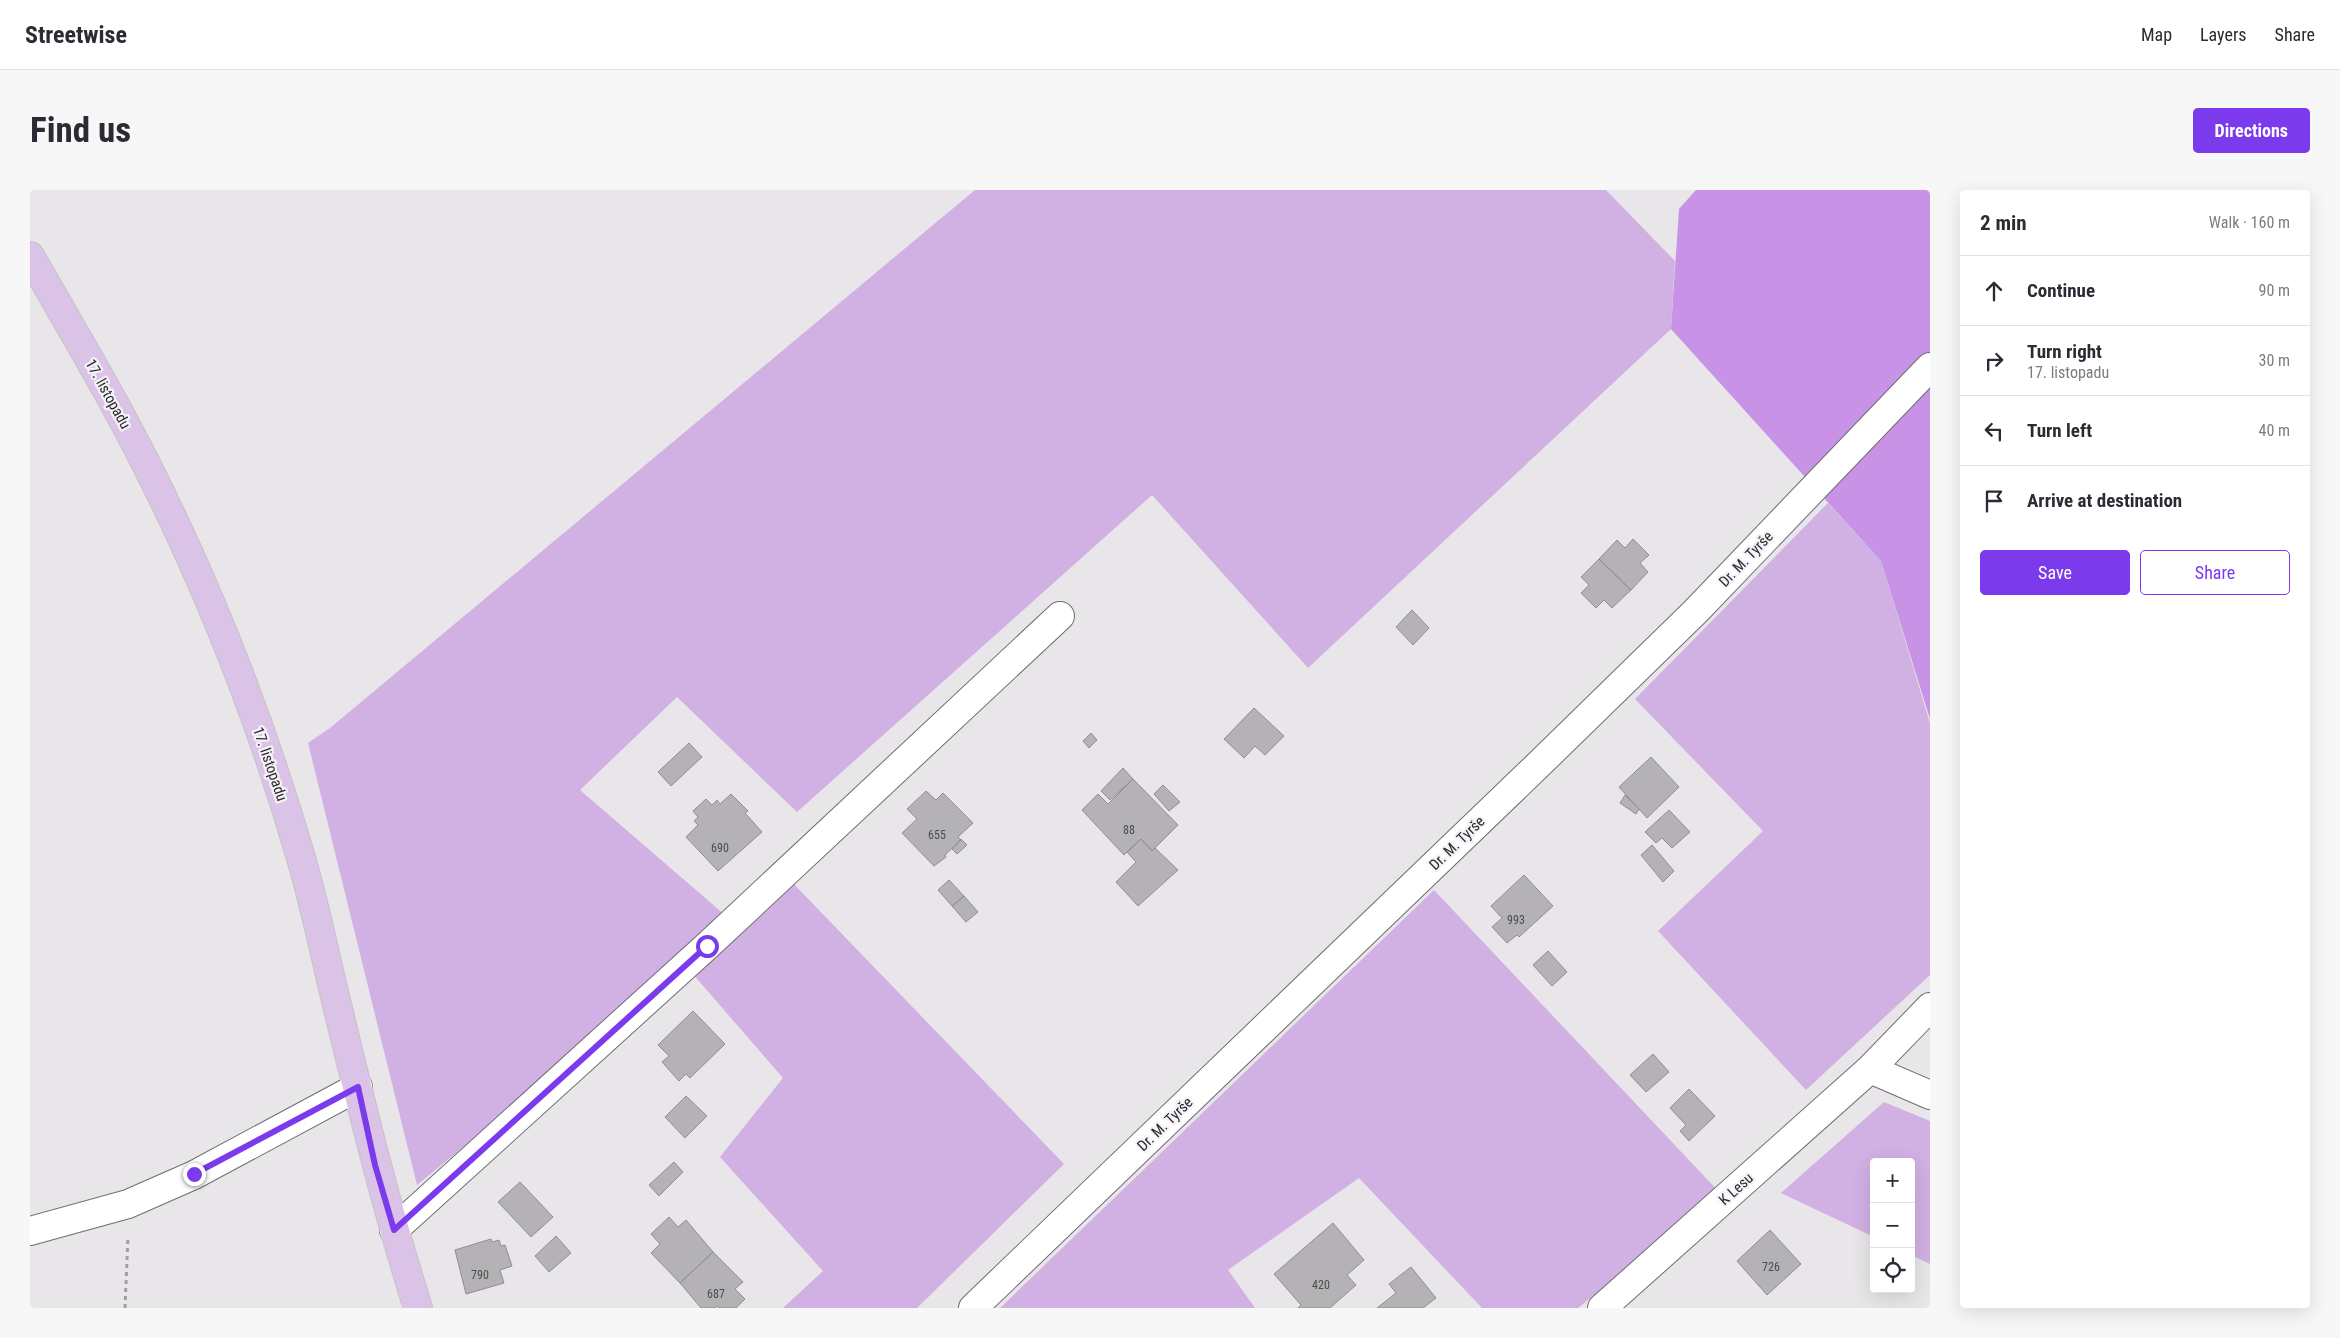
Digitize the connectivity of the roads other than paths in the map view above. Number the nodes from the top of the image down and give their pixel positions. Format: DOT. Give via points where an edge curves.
graph roads {
  1 [pos="30,256"];
  2 [pos="1930,367"];
  3 [pos="1060,616"];
  4 [pos="1930,1007"];
  5 [pos="1870,1069"];
  6 [pos="358,1087"];
  7 [pos="1930,1095"];
  8 [pos="394,1230"];
  9 [pos="30,1231"];
  10 [pos="418,1308"];
  11 [pos="973,1308"];
  12 [pos="1602,1308"];
  1 -- 6 [label="main road, 17. listopadu" via="156,484 245,691 302,860"];
  2 -- 11 [label="street, Dr. M. Tyrše" via="1696,611"];
  3 -- 8 [label="street" via="707,946"];
  4 -- 5 [label="street, K Lesu"];
  5 -- 7 [label="street"];
  5 -- 12 [label="street, K Lesu"];
  6 -- 8 [label="main road, 17. listopadu" via="375,1165"];
  6 -- 9 [label="street" via="194,1174 128,1204"];
  8 -- 10 [label="main road, 17. listopadu"];
}
